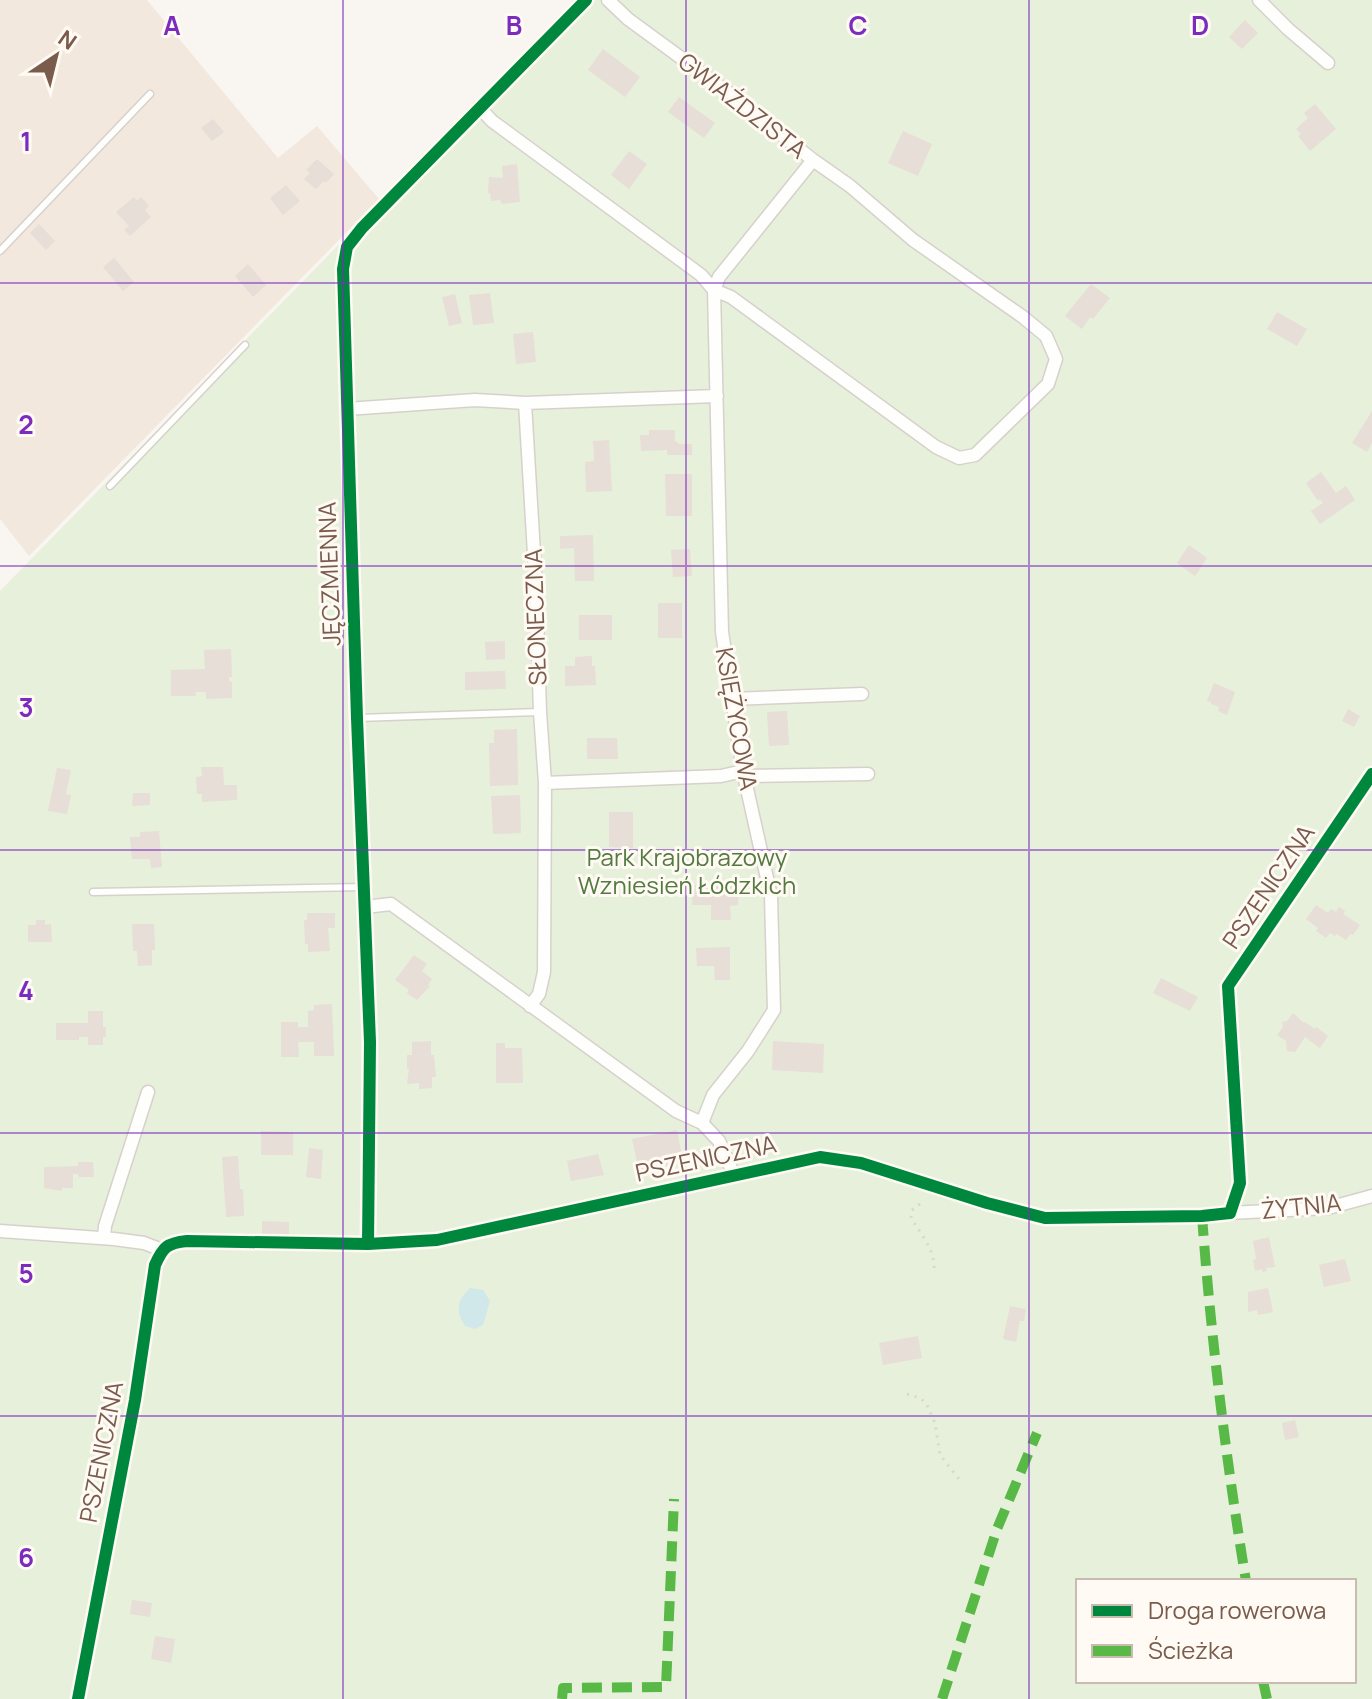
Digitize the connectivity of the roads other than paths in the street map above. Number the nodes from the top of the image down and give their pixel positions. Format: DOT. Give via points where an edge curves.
graph roads {
  1 [pos="586,0"];
  2 [pos="608,0"];
  3 [pos="1259,0"];
  4 [pos="1328,63"];
  5 [pos="150,94"];
  6 [pos="479,107"];
  7 [pos="813,160"];
  8 [pos="0,251"];
  9 [pos="714,290"];
  10 [pos="245,345"];
  11 [pos="717,396"];
  12 [pos="525,403"];
  13 [pos="347,409"];
  14 [pos="110,486"];
  15 [pos="862,694"];
  16 [pos="732,699"];
  17 [pos="540,712"];
  18 [pos="357,718"];
  19 [pos="744,774"];
  20 [pos="868,774"];
  21 [pos="1372,774"];
  22 [pos="545,783"];
  23 [pos="364,887"];
  24 [pos="93,892"];
  25 [pos="365,907"];
  26 [pos="530,1006"];
  27 [pos="148,1092"];
  28 [pos="702,1123"];
  29 [pos="734,1175"];
  30 [pos="1372,1196"];
  31 [pos="1230,1213"];
  32 [pos="0,1231"];
  33 [pos="104,1238"];
  34 [pos="368,1244"];
  35 [pos="162,1250"];
  36 [pos="78,1699"];
  1 -- 6 [label="street, JĘCZMIENNA"];
  2 -- 7 [label="street, GWIAŹDZISTA"];
  3 -- 4 [label="street"];
  5 -- 8 [label="lane"];
  6 -- 9 [label="street"];
  6 -- 13 [label="street, JĘCZMIENNA" via="347,247"];
  7 -- 9 [label="street"];
  7 -- 9 [label="street, GWIAŹDZISTA" via="1046,336 1056,359 1048,384 975,455 959,458"];
  9 -- 11 [label="street, KSIĘŻYCOWA"];
  10 -- 14 [label="lane"];
  11 -- 12 [label="street"];
  11 -- 16 [label="street, KSIĘŻYCOWA" via="722,632"];
  12 -- 13 [label="street" via="475,400"];
  12 -- 17 [label="street, SŁONECZNA"];
  13 -- 18 [label="street, JĘCZMIENNA"];
  15 -- 16 [label="street"];
  16 -- 19 [label="street, KSIĘŻYCOWA"];
  17 -- 18 [label="lane"];
  17 -- 22 [label="street, SŁONECZNA"];
  18 -- 23 [label="street, JĘCZMIENNA"];
  19 -- 20 [label="street"];
  19 -- 22 [label="street"];
  19 -- 28 [label="street, KSIĘŻYCOWA" via="771,896 774,1010 713,1095"];
  21 -- 31 [label="street, PSZENICZNA" via="1228,986 1240,1183"];
  22 -- 26 [label="street, SŁONECZNA" via="544,972"];
  23 -- 24 [label="lane"];
  23 -- 25 [label="street, JĘCZMIENNA"];
  25 -- 26 [label="street" via="391,904"];
  25 -- 34 [label="street, JĘCZMIENNA"];
  26 -- 28 [label="street" via="676,1111"];
  27 -- 33 [label="street"];
  28 -- 29 [label="street" via="719,1141"];
  29 -- 31 [label="street, PSZENICZNA" via="820,1157 861,1163 1045,1218"];
  29 -- 34 [label="street, PSZENICZNA" via="437,1240"];
  30 -- 31 [label="street, ŻYTNIA" via="1328,1208"];
  32 -- 33 [label="street"];
  33 -- 35 [label="street"];
  34 -- 35 [label="street, PSZENICZNA" via="187,1241 172,1242"];
  35 -- 36 [label="street, PSZENICZNA" via="155,1265"];
}
